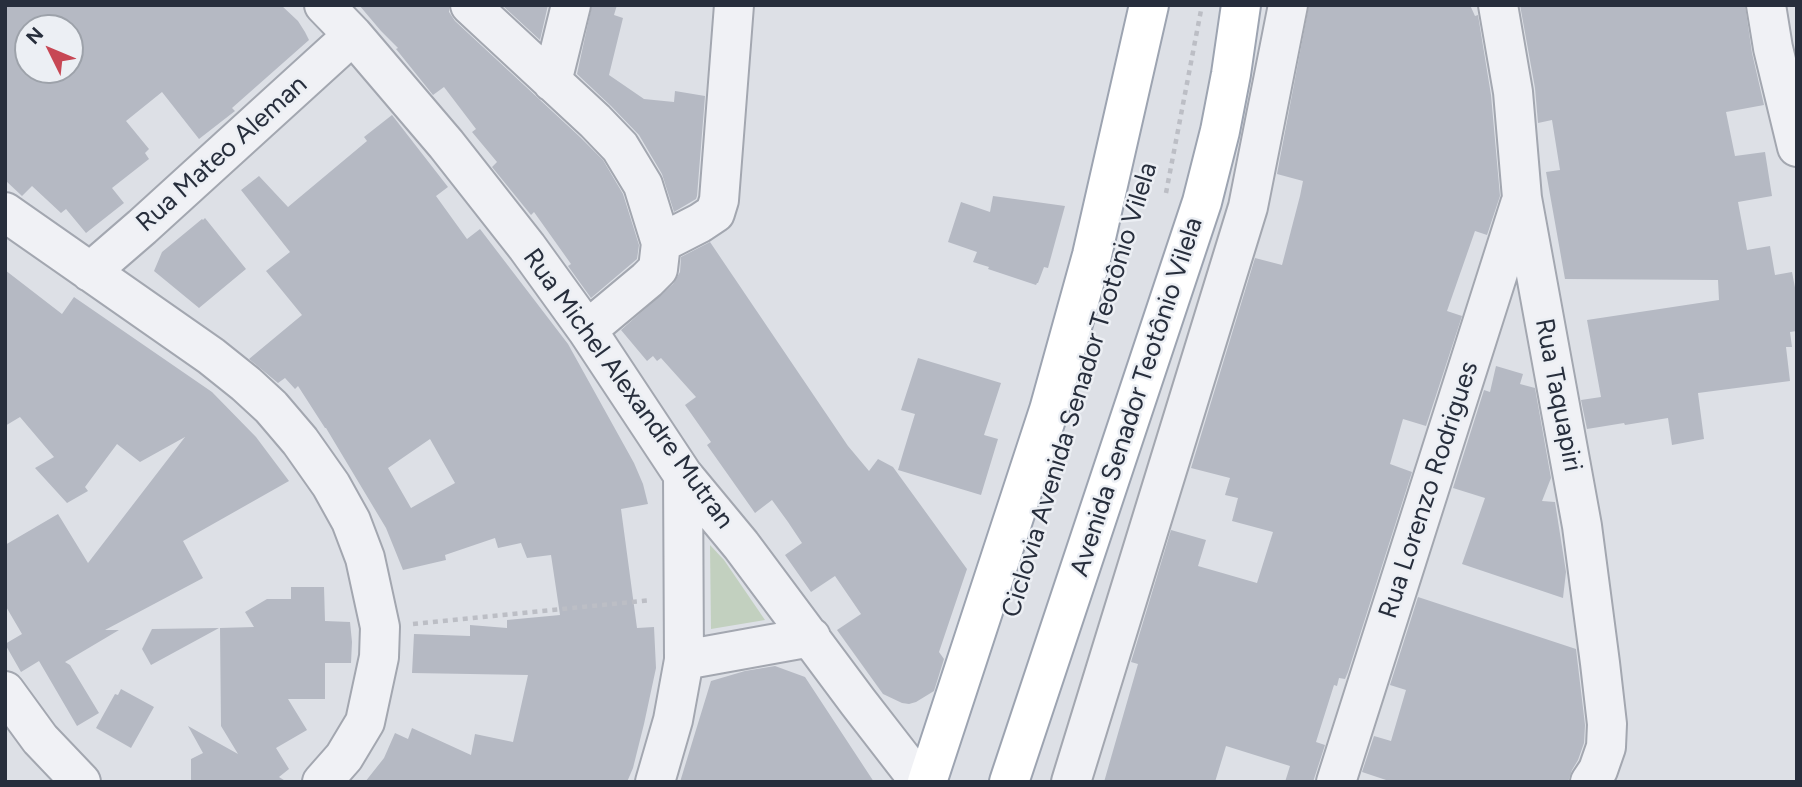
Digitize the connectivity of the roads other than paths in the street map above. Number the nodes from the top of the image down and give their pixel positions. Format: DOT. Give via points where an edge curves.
graph roads {
  1 [pos="324,5"];
  2 [pos="470,5"];
  3 [pos="571,5"];
  4 [pos="734,5"];
  5 [pos="1149,5"];
  6 [pos="1241,5"];
  7 [pos="1288,5"];
  8 [pos="1498,5"];
  9 [pos="1766,5"];
  10 [pos="354,35"];
  11 [pos="552,82"];
  12 [pos="1797,147"];
  13 [pos="1522,198"];
  14 [pos="5,212"];
  15 [pos="662,243"];
  16 [pos="90,272"];
  17 [pos="587,330"];
  18 [pos="683,475"];
  19 [pos="811,637"];
  20 [pos="684,660"];
  21 [pos="5,691"];
  22 [pos="80,782"];
  23 [pos="322,782"];
  24 [pos="654,782"];
  25 [pos="920,782"];
  26 [pos="927,782"];
  27 [pos="1009,782"];
  28 [pos="1071,782"];
  29 [pos="1336,782"];
  30 [pos="1590,782"];
  1 -- 10 [label="street, Rua Michel Alexandre Mutran"];
  2 -- 11 [label="street"];
  3 -- 11 [label="street"];
  4 -- 15 [label="street" via="719,200 715,213"];
  5 -- 26 [label="main road" via="1092,255 1049,410"];
  6 -- 27 [label="main road, Avenida Senador Teotônio Vilela" via="1220,131 1202,202"];
  7 -- 28 [label="street, Avenida Senador Teotônio Vilela" via="1248,207"];
  8 -- 13 [label="street, Rua Taquapiri" via="1513,92"];
  9 -- 12 [label="street"];
  10 -- 16 [label="street, Rua Mateo Aleman"];
  10 -- 17 [label="street, Rua Michel Alexandre Mutran" via="446,144"];
  11 -- 15 [label="street" via="620,147 643,185"];
  13 -- 29 [label="street, Rua Lorenzo Rodrigues"];
  13 -- 30 [label="street, Rua Taquapiri" via="1583,526 1601,663 1606,747"];
  14 -- 16 [label="street"];
  15 -- 17 [label="street" via="658,269"];
  16 -- 23 [label="street" via="211,356 271,407 331,485 351,521 365,558 380,627 379,657 365,722"];
  17 -- 18 [label="street, Rua Michel Alexandre Mutran"];
  18 -- 19 [label="street, Rua Michel Alexandre Mutran"];
  18 -- 20 [label="street"];
  19 -- 20 [label="street"];
  19 -- 25 [label="street, Rua Michel Alexandre Mutran"];
  20 -- 24 [label="street" via="673,720"];
  21 -- 22 [label="street" via="40,739"];
}
